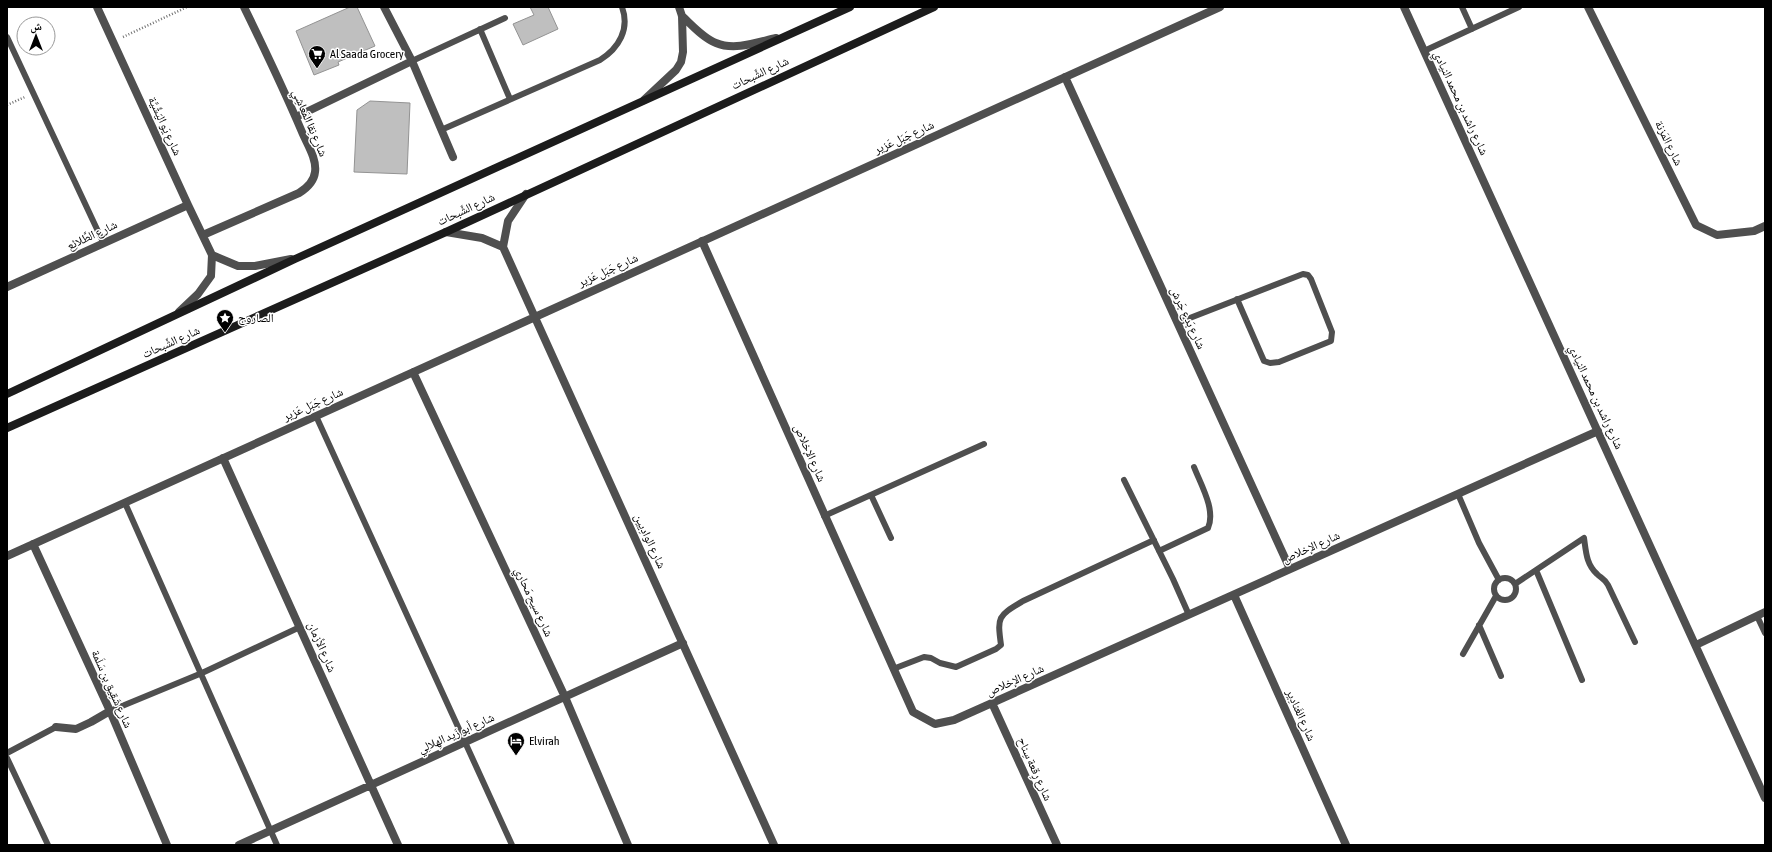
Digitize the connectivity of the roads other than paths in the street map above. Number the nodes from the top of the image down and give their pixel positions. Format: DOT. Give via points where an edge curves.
graph roads {
  1 [pos="97,7"];
  2 [pos="244,7"];
  3 [pos="384,7"];
  4 [pos="622,7"];
  5 [pos="678,7"];
  6 [pos="850,7"];
  7 [pos="934,7"];
  8 [pos="1220,7"];
  9 [pos="1404,7"];
  10 [pos="1462,7"];
  11 [pos="1519,7"];
  12 [pos="1588,7"];
  13 [pos="682,16"];
  14 [pos="505,18"];
  15 [pos="480,29"];
  16 [pos="1472,29"];
  17 [pos="7,36"];
  18 [pos="782,37"];
  19 [pos="1424,51"];
  20 [pos="412,61"];
  21 [pos="1065,77"];
  22 [pos="510,99"];
  23 [pos="642,101"];
  24 [pos="296,117"];
  25 [pos="441,130"];
  26 [pos="453,157"];
  27 [pos="527,193"];
  28 [pos="188,205"];
  29 [pos="1765,226"];
  30 [pos="446,232"];
  31 [pos="203,235"];
  32 [pos="702,241"];
  33 [pos="103,242"];
  34 [pos="503,247"];
  35 [pos="212,255"];
  36 [pos="295,258"];
  37 [pos="7,287"];
  38 [pos="1237,299"];
  39 [pos="177,314"];
  40 [pos="534,317"];
  41 [pos="1177,323"];
  42 [pos="413,372"];
  43 [pos="7,394"];
  44 [pos="316,416"];
  45 [pos="7,428"];
  46 [pos="1598,431"];
  47 [pos="984,444"];
  48 [pos="223,458"];
  49 [pos="1194,467"];
  50 [pos="1124,480"];
  51 [pos="1458,494"];
  52 [pos="871,495"];
  53 [pos="125,503"];
  54 [pos="824,516"];
  55 [pos="891,538"];
  56 [pos="1154,540"];
  57 [pos="33,544"];
  58 [pos="1159,551"];
  59 [pos="7,556"];
  60 [pos="1290,569"];
  61 [pos="1536,570"];
  62 [pos="1499,580"];
  63 [pos="1515,584"];
  64 [pos="1234,595"];
  65 [pos="1496,596"];
  66 [pos="1765,612"];
  67 [pos="1189,615"];
  68 [pos="1757,616"];
  69 [pos="1479,625"];
  70 [pos="300,627"];
  71 [pos="1765,633"];
  72 [pos="1635,642"];
  73 [pos="683,643"];
  74 [pos="1696,645"];
  75 [pos="1463,654"];
  76 [pos="893,669"];
  77 [pos="202,673"];
  78 [pos="1501,676"];
  79 [pos="1582,680"];
  80 [pos="565,696"];
  81 [pos="992,703"];
  82 [pos="110,711"];
  83 [pos="56,727"];
  84 [pos="466,742"];
  85 [pos="7,753"];
  86 [pos="7,758"];
  87 [pos="371,785"];
  88 [pos="1765,798"];
  89 [pos="271,830"];
  90 [pos="48,845"];
  91 [pos="167,845"];
  92 [pos="239,845"];
  93 [pos="278,845"];
  94 [pos="398,845"];
  95 [pos="512,845"];
  96 [pos="628,845"];
  97 [pos="774,845"];
  98 [pos="1057,845"];
  99 [pos="1346,845"];
  1 -- 28 [label="street, شارع يَو اليَشِّيَّة"];
  2 -- 24 [label="street, شارع نِقا المَعاشِي"];
  3 -- 20 [label="street"];
  4 -- 22 [label="lane" via="625,24 623,35 610,54"];
  5 -- 13 [label="street"];
  6 -- 18 [label="street, شارع الشَّبحات"];
  7 -- 27 [label="street, شارع الشَّبحات"];
  8 -- 21 [label="street, شارع جَبَل عَزير"];
  9 -- 19 [label="street, شارع راشد بن محمد النيادي"];
  10 -- 16 [label="lane"];
  11 -- 16 [label="lane"];
  12 -- 29 [label="street, شارع المَزنة" via="1696,225 1717,234 1754,231"];
  13 -- 18 [label="street" via="707,38 726,46"];
  13 -- 23 [label="street" via="681,62 676,70"];
  14 -- 15 [label="lane"];
  15 -- 20 [label="lane"];
  15 -- 22 [label="lane"];
  16 -- 19 [label="lane"];
  17 -- 33 [label="lane"];
  18 -- 23 [label="street, شارع الشَّبحات"];
  19 -- 46 [label="street, شارع راشد بن محمد النيادي"];
  20 -- 24 [label="street"];
  20 -- 25 [label="street"];
  21 -- 32 [label="street, شارع جَبَل عَزير"];
  21 -- 41 [label="street, شارع بَدع جَرش"];
  22 -- 25 [label="lane"];
  23 -- 36 [label="street, شارع الشَّبحات"];
  24 -- 31 [label="street, شارع نِقا المَعاشِي" via="314,162 315,172 307,188"];
  25 -- 26 [label="street"];
  27 -- 30 [label="street, شارع الشَّبحات"];
  27 -- 34 [label="street" via="508,221"];
  28 -- 31 [label="street, شارع يَو اليَشِّيَّة"];
  28 -- 33 [label="street, شارع الطَّلائِع"];
  30 -- 34 [label="street" via="482,238"];
  30 -- 45 [label="street, شارع الشَّبحات"];
  31 -- 35 [label="street, شارع يَو اليَشِّيَّة"];
  32 -- 40 [label="street, شارع جَبَل عَزير"];
  32 -- 54 [label="street, شارع الإخلاص"];
  33 -- 37 [label="street, شارع الطَّلائِع"];
  34 -- 40 [label="street, شارع الوادِيين"];
  35 -- 36 [label="street" via="238,266 255,266"];
  35 -- 39 [label="street, شارع يَو اليَشِّيَّة" via="211,276 198,294"];
  36 -- 39 [label="street, شارع الشَّبحات"];
  38 -- 38 [label="lane" via="1303,274 1308,275 1332,332 1331,341 1279,362 1264,361"];
  38 -- 41 [label="lane"];
  39 -- 43 [label="street, شارع الشَّبحات"];
  40 -- 42 [label="street, شارع جَبَل عَزير"];
  40 -- 73 [label="street, شارع الوادِيين"];
  41 -- 60 [label="street, شارع بَدع جَرش"];
  42 -- 44 [label="street, شارع جَبَل عَزير"];
  42 -- 80 [label="street, شارع سيح مَحاري"];
  44 -- 48 [label="street, شارع جَبَل عَزير"];
  44 -- 84 [label="lane"];
  46 -- 51 [label="street, شارع الإخلاص"];
  46 -- 74 [label="street, شارع راشد بن محمد النيادي"];
  47 -- 52 [label="lane"];
  48 -- 53 [label="street, شارع جَبَل عَزير"];
  48 -- 70 [label="street, شارع الأزمان"];
  49 -- 58 [label="lane" via="1209,504 1211,522 1208,528"];
  50 -- 56 [label="lane"];
  51 -- 60 [label="street, شارع الإخلاص"];
  51 -- 62 [label="lane"];
  52 -- 54 [label="lane"];
  52 -- 55 [label="lane"];
  53 -- 57 [label="street, شارع جَبَل عَزير"];
  53 -- 77 [label="lane"];
  54 -- 76 [label="street, شارع الإخلاص"];
  56 -- 58 [label="lane"];
  56 -- 76 [label="lane" via="1007,610 998,624 1001,645 996,649 956,667 924,657"];
  57 -- 59 [label="street, شارع جَبَل عَزير"];
  57 -- 82 [label="street, شارع شَقِيق بن سَلَمة"];
  58 -- 67 [label="lane"];
  60 -- 64 [label="street, شارع الإخلاص"];
  61 -- 63 [label="lane"];
  61 -- 72 [label="lane" via="1584,538 1590,566 1608,585"];
  61 -- 79 [label="lane"];
  62 -- 63 [label="lane" via="1506,578"];
  62 -- 65 [label="lane" via="1494,589"];
  63 -- 65 [label="lane" via="1516,591 1512,598 1506,601"];
  64 -- 67 [label="street, شارع الإخلاص"];
  64 -- 99 [label="street, شارع الغَنادِير"];
  65 -- 69 [label="lane"];
  66 -- 68 [label="street"];
  67 -- 81 [label="street, شارع الإخلاص"];
  68 -- 71 [label="lane"];
  68 -- 74 [label="street"];
  69 -- 75 [label="lane"];
  69 -- 78 [label="lane"];
  70 -- 77 [label="lane"];
  70 -- 87 [label="street, شارع الأزمان"];
  73 -- 80 [label="street, شارع أبو زَيد الهِلالِي"];
  73 -- 97 [label="street, شارع الوادِيين"];
  74 -- 88 [label="street, شارع راشد بن محمد النيادي"];
  76 -- 81 [label="street, شارع الإخلاص" via="913,712 935,724 954,720"];
  77 -- 82 [label="lane"];
  77 -- 89 [label="lane"];
  80 -- 84 [label="street, شارع أبو زَيد الهِلالِي"];
  80 -- 96 [label="street, شارع سيح مَحاري"];
  81 -- 98 [label="street, شارع رِقعة سِناح"];
  82 -- 83 [label="street" via="76,729"];
  82 -- 91 [label="street, شارع شَقِيق بن سَلَمة"];
  83 -- 85 [label="lane"];
  84 -- 87 [label="street, شارع أبو زَيد الهِلالِي"];
  84 -- 95 [label="lane"];
  86 -- 90 [label="lane"];
  87 -- 89 [label="street, شارع أبو زَيد الهِلالِي"];
  87 -- 94 [label="street, شارع الأزمان"];
  89 -- 92 [label="street, شارع أبو زَيد الهِلالِي"];
  89 -- 93 [label="lane"];
}
